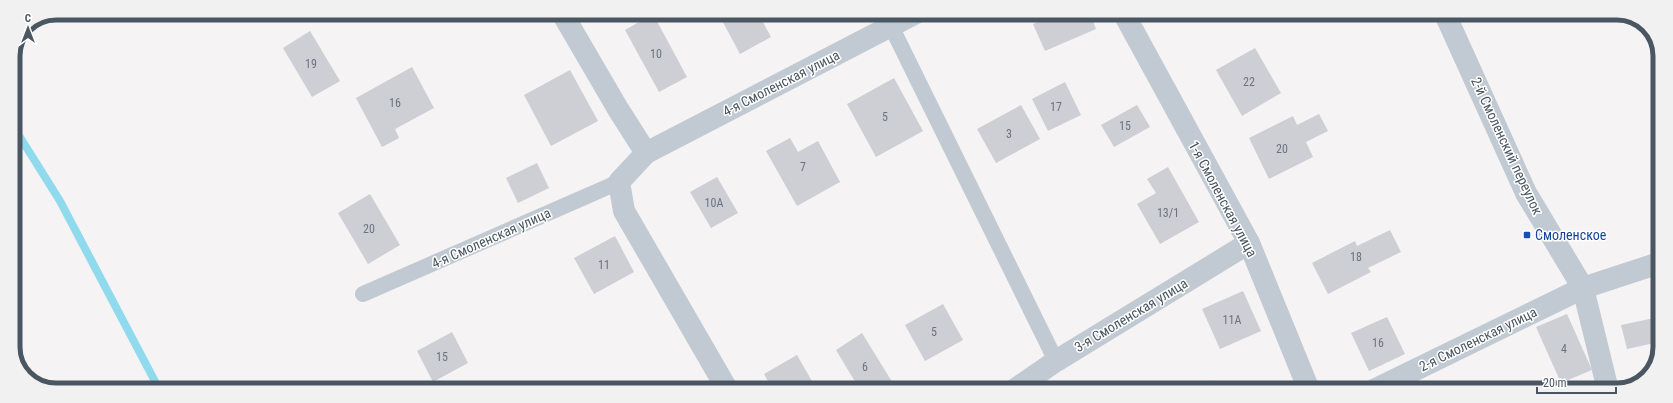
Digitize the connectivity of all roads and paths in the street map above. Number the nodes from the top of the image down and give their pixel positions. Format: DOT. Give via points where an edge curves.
graph roads {
  1 [pos="566,20"];
  2 [pos="903,20"];
  3 [pos="1127,20"];
  4 [pos="1449,20"];
  5 [pos="890,26"];
  6 [pos="646,153"];
  7 [pos="619,182"];
  8 [pos="1249,243"];
  9 [pos="1653,265"];
  10 [pos="1583,288"];
  11 [pos="363,294"];
  12 [pos="1056,361"];
  13 [pos="723,383"];
  14 [pos="1024,383"];
  15 [pos="1306,383"];
  16 [pos="1388,383"];
  17 [pos="1606,383"];
  1 -- 6 [label="street"];
  2 -- 5 [label="street, 4-я Смоленская улица"];
  3 -- 8 [label="street, 1-я Смоленская улица"];
  4 -- 10 [label="street, 2-й Смоленский переулок" via="1526,193"];
  5 -- 6 [label="street, 4-я Смоленская улица"];
  5 -- 12 [label="lane"];
  6 -- 7 [label="street, 4-я Смоленская улица"];
  7 -- 11 [label="lane, 4-я Смоленская улица"];
  7 -- 13 [label="street" via="624,211"];
  8 -- 12 [label="street, 3-я Смоленская улица"];
  8 -- 15 [label="street, 1-я Смоленская улица"];
  9 -- 10 [label="street, 2-я Смоленская улица"];
  10 -- 16 [label="street, 2-я Смоленская улица"];
  10 -- 17 [label="street, 2-й Смоленский переулок"];
  12 -- 14 [label="street, 3-я Смоленская улица"];
}
